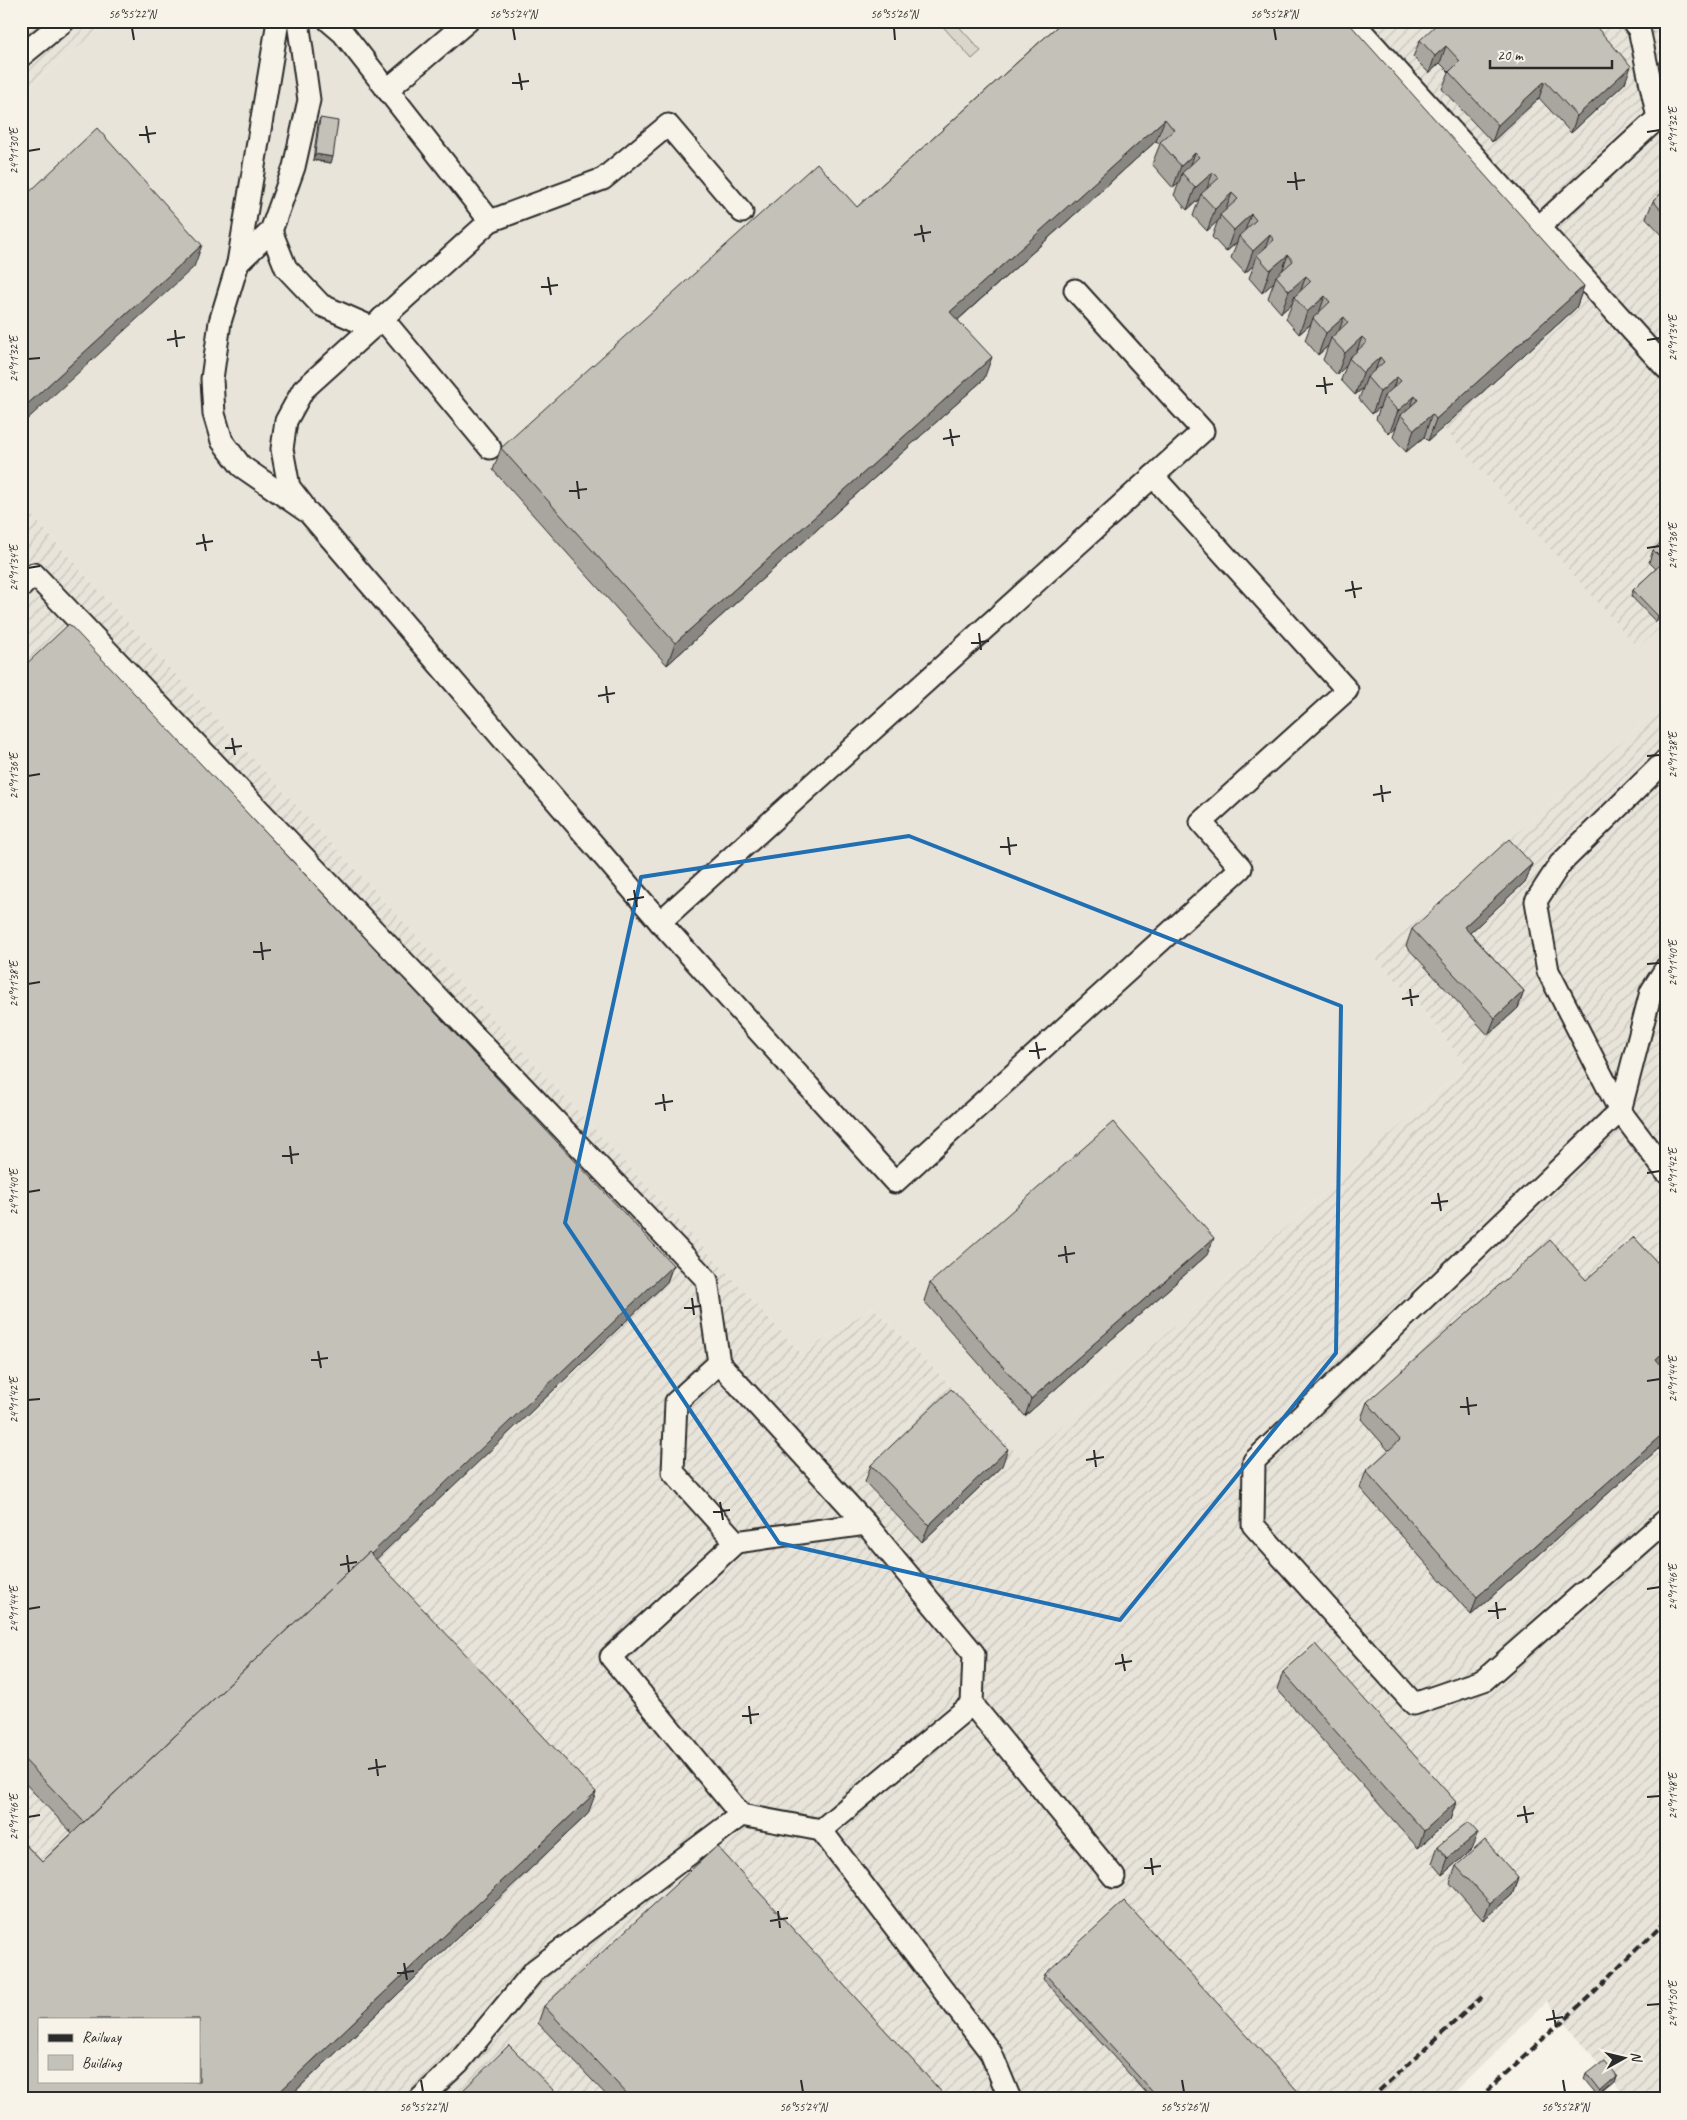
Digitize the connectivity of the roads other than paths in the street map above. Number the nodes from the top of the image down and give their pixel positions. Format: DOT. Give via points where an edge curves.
graph roads {
  1 [pos="64,21"];
  2 [pos="278,21"];
  3 [pos="298,21"];
  4 [pos="329,21"];
  5 [pos="468,21"];
  6 [pos="1352,21"];
  7 [pos="1632,21"];
  8 [pos="21,56"];
  9 [pos="387,90"];
  10 [pos="1662,119"];
  11 [pos="742,212"];
  12 [pos="490,221"];
  13 [pos="1539,227"];
  14 [pos="271,231"];
  15 [pos="238,263"];
  16 [pos="1075,290"];
  17 [pos="376,323"];
  18 [pos="1666,368"];
  19 [pos="490,448"];
  20 [pos="1154,476"];
  21 [pos="309,513"];
  22 [pos="21,587"];
  23 [pos="1666,760"];
  24 [pos="660,922"];
  25 [pos="1666,968"];
  26 [pos="1620,1111"];
  27 [pos="1666,1172"];
  28 [pos="719,1363"];
  29 [pos="1666,1520"];
  30 [pos="866,1524"];
  31 [pos="736,1542"];
  32 [pos="972,1704"];
  33 [pos="741,1815"];
  34 [pos="821,1830"];
  35 [pos="1114,1877"];
  36 [pos="420,2099"];
  37 [pos="1010,2099"];
  1 -- 8 [label="lane"];
  2 -- 15 [label="lane"];
  3 -- 14 [label="lane" via="309,100 294,167"];
  4 -- 9 [label="lane" via="343,33"];
  5 -- 9 [label="lane"];
  6 -- 13 [label="lane"];
  7 -- 10 [label="lane" via="1639,29"];
  9 -- 12 [label="lane"];
  10 -- 13 [label="lane"];
  11 -- 12 [label="lane" via="668,125 603,179"];
  12 -- 17 [label="lane"];
  13 -- 18 [label="lane"];
  14 -- 15 [label="lane"];
  14 -- 17 [label="lane" via="286,268 321,304"];
  15 -- 21 [label="lane" via="220,322 212,379 214,414 222,441 241,466"];
  16 -- 20 [label="lane" via="1203,431"];
  17 -- 19 [label="lane"];
  17 -- 21 [label="lane" via="303,390 286,421 282,449 289,487"];
  20 -- 24 [label="lane"];
  20 -- 24 [label="lane" via="1347,690 1201,822 1242,868 895,1182"];
  21 -- 24 [label="lane"];
  22 -- 28 [label="lane" via="34,574 707,1280"];
  23 -- 26 [label="lane" via="1560,864 1536,901 1548,971"];
  25 -- 26 [label="lane" via="1651,992"];
  26 -- 27 [label="lane"];
  26 -- 29 [label="lane" via="1254,1461 1253,1525 1414,1704 1484,1680"];
  28 -- 30 [label="lane"];
  28 -- 31 [label="lane" via="676,1402 673,1472"];
  30 -- 31 [label="lane"];
  30 -- 32 [label="lane" via="974,1654"];
  31 -- 33 [label="lane" via="611,1657"];
  32 -- 34 [label="lane"];
  32 -- 35 [label="lane"];
  33 -- 34 [label="lane"];
  33 -- 36 [label="lane" via="535,1970 458,2063"];
  34 -- 37 [label="lane" via="991,2053"];
}
